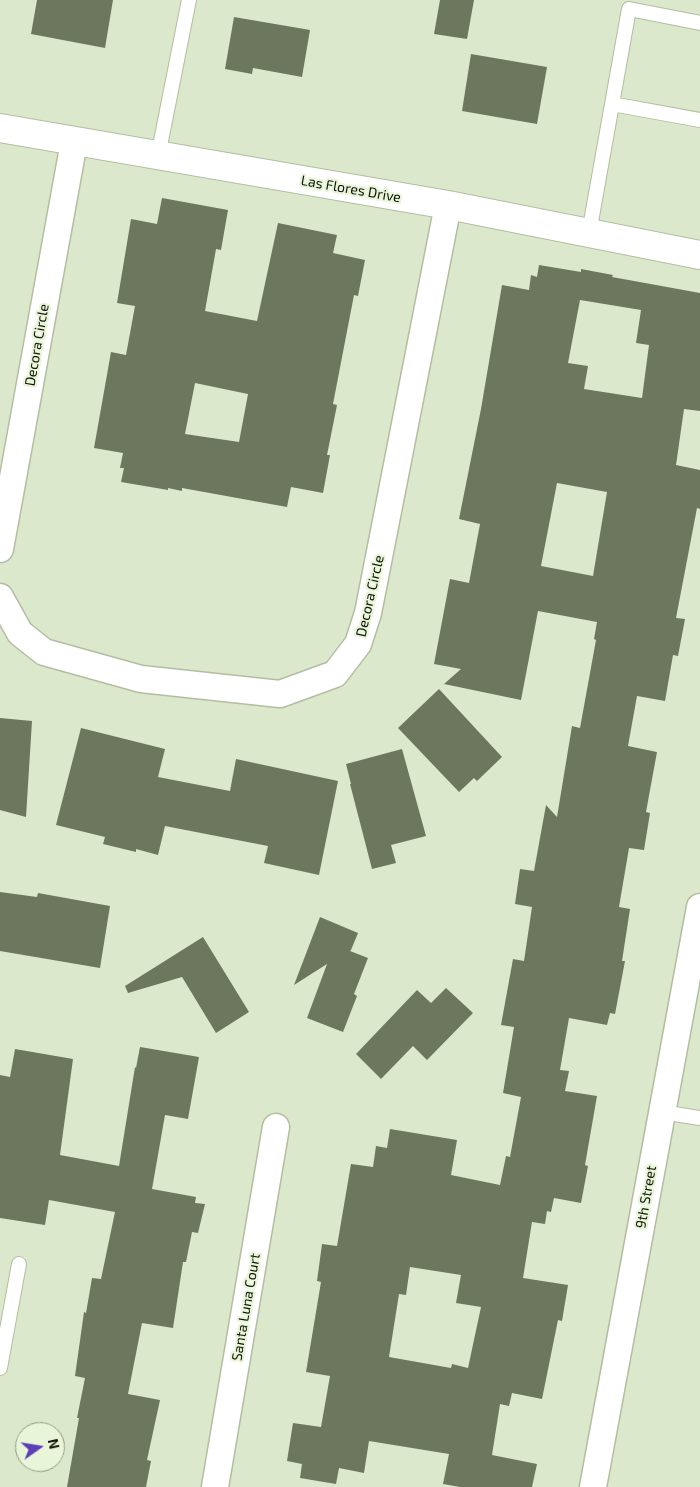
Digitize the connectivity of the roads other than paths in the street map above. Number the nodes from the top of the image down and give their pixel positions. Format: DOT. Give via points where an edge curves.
graph roads {
  1 [pos="188,0"];
  2 [pos="700,23"];
  3 [pos="612,104"];
  4 [pos="700,120"];
  5 [pos="0,128"];
  6 [pos="74,142"];
  7 [pos="158,156"];
  8 [pos="448,205"];
  9 [pos="589,233"];
  10 [pos="700,255"];
  11 [pos="0,549"];
  12 [pos="0,597"];
  13 [pos="700,907"];
  14 [pos="662,1112"];
  15 [pos="700,1118"];
  16 [pos="276,1126"];
  17 [pos="19,1264"];
  18 [pos="0,1368"];
  19 [pos="215,1487"];
  20 [pos="593,1487"];
  1 -- 7 [label="lane"];
  2 -- 3 [label="lane" via="629,9"];
  3 -- 4 [label="lane"];
  3 -- 9 [label="lane"];
  5 -- 6 [label="street, Las Flores Drive"];
  6 -- 7 [label="street, Las Flores Drive"];
  6 -- 11 [label="street, Decora Circle"];
  7 -- 8 [label="street, Las Flores Drive"];
  8 -- 9 [label="street, Las Flores Drive"];
  8 -- 12 [label="street, Decora Circle" via="368,613 358,644 335,674 280,694 141,680 44,652 20,632"];
  9 -- 10 [label="street, Las Flores Drive"];
  13 -- 14 [label="street, 9th Street"];
  14 -- 15 [label="lane"];
  14 -- 20 [label="street, 9th Street"];
  16 -- 19 [label="street, Santa Luna Court"];
  17 -- 18 [label="lane"];
}
